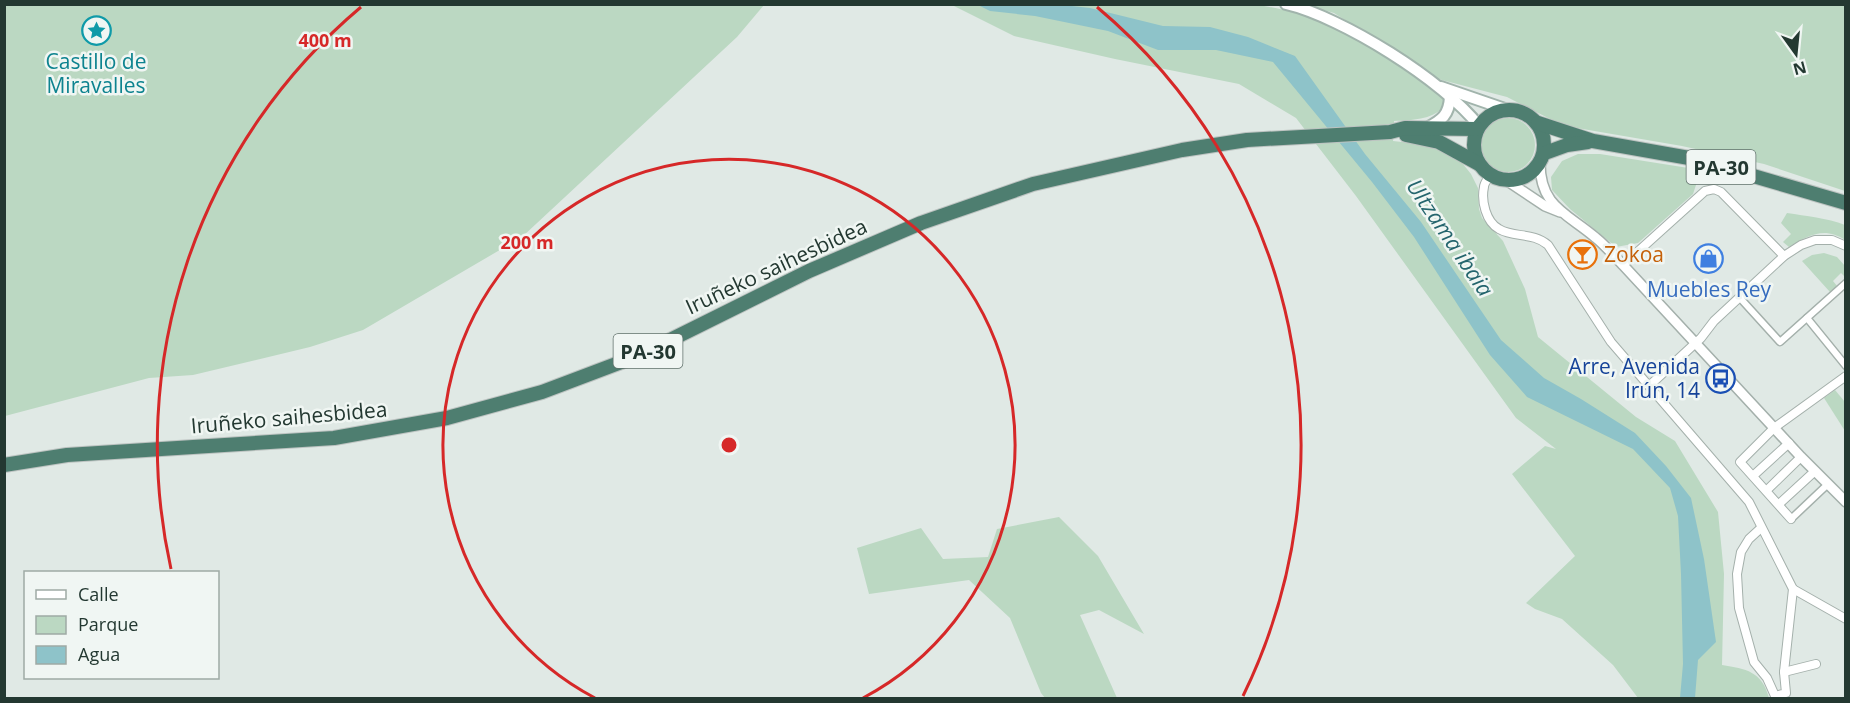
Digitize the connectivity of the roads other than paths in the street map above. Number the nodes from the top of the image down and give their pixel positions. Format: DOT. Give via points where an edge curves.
graph roads {
  1 [pos="1286,4"];
  2 [pos="1435,85"];
  3 [pos="1450,98"];
  4 [pos="1505,109"];
  5 [pos="1538,123"];
  6 [pos="1478,127"];
  7 [pos="1427,128"];
  8 [pos="1390,132"];
  9 [pos="1593,141"];
  10 [pos="1543,158"];
  11 [pos="1479,164"];
  12 [pos="1490,175"];
  13 [pos="1506,180"];
  14 [pos="1845,203"];
  15 [pos="1565,214"];
  16 [pos="1845,246"];
  17 [pos="1784,256"];
  18 [pos="1623,265"];
  19 [pos="1845,283"];
  20 [pos="1742,300"];
  21 [pos="1807,318"];
  22 [pos="1695,344"];
  23 [pos="1845,366"];
  24 [pos="1844,381"];
  25 [pos="1649,386"];
  26 [pos="1774,428"];
  27 [pos="1789,444"];
  28 [pos="1801,457"];
  29 [pos="4,465"];
  30 [pos="1815,471"];
  31 [pos="1754,476"];
  32 [pos="1828,484"];
  33 [pos="1767,490"];
  34 [pos="1845,502"];
  35 [pos="1779,504"];
  36 [pos="1791,519"];
  37 [pos="1761,528"];
  38 [pos="1793,589"];
  39 [pos="1845,619"];
  40 [pos="1816,664"];
  41 [pos="1784,672"];
  42 [pos="1786,693"];
  43 [pos="1775,697"];
  44 [pos="1795,699"];
  1 -- 2 [label="main road" via="1335,21"];
  2 -- 3 [label="main road"];
  2 -- 4 [label="main road"];
  3 -- 6 [label="main road" via="1464,107"];
  3 -- 7 [label="main road" via="1444,118"];
  4 -- 5 [label="highway, PA-30" via="1524,112"];
  4 -- 6 [label="highway" via="1488,116"];
  5 -- 9 [label="highway, PA-30"];
  5 -- 10 [label="highway" via="1544,138"];
  6 -- 7 [label="highway, Iruñeko saihesbidea / PA-30"];
  6 -- 11 [label="highway" via="1473,146"];
  7 -- 8 [label="highway, Iruñeko saihesbidea / PA-30"];
  8 -- 11 [label="highway, Iruñeko saihesbidea / PA-30" via="1439,142"];
  8 -- 29 [label="highway, Iruñeko saihesbidea / PA-30" via="1266,138 1182,150 1034,184 921,223 809,272 640,355 542,392 447,418 334,438 67,455"];
  9 -- 10 [label="highway, PA-30" via="1567,145"];
  9 -- 14 [label="highway, PA-30" via="1695,159"];
  10 -- 13 [label="highway, PA-30" via="1532,173"];
  10 -- 15 [label="street" via="1540,180 1550,200"];
  11 -- 12 [label="highway, PA-30"];
  12 -- 13 [label="highway, PA-30"];
  12 -- 25 [label="street" via="1484,187 1489,219 1500,230 1541,239 1548,245 1611,342"];
  13 -- 15 [label="street" via="1545,206"];
  15 -- 18 [label="street"];
  16 -- 17 [label="street" via="1832,240 1815,240"];
  17 -- 18 [label="street" via="1714,189 1705,191"];
  17 -- 20 [label="street"];
  18 -- 22 [label="street"];
  19 -- 21 [label="street"];
  20 -- 21 [label="street" via="1780,342"];
  20 -- 22 [label="street" via="1714,321"];
  21 -- 23 [label="street"];
  22 -- 25 [label="street"];
  22 -- 26 [label="street"];
  24 -- 26 [label="street"];
  25 -- 37 [label="street" via="1749,502"];
  26 -- 27 [label="street"];
  26 -- 31 [label="street" via="1740,462"];
  27 -- 28 [label="street"];
  27 -- 31 [label="street"];
  28 -- 30 [label="street"];
  28 -- 33 [label="street"];
  30 -- 32 [label="street"];
  30 -- 35 [label="street"];
  31 -- 33 [label="street"];
  32 -- 34 [label="street"];
  32 -- 36 [label="street"];
  33 -- 35 [label="street"];
  35 -- 36 [label="street"];
  37 -- 38 [label="street"];
  37 -- 43 [label="street" via="1741,552 1737,574 1739,608 1754,662"];
  38 -- 39 [label="street"];
  38 -- 41 [label="street"];
  40 -- 41 [label="street"];
  41 -- 42 [label="street"];
  42 -- 43 [label="street"];
  42 -- 44 [label="street"];
}
